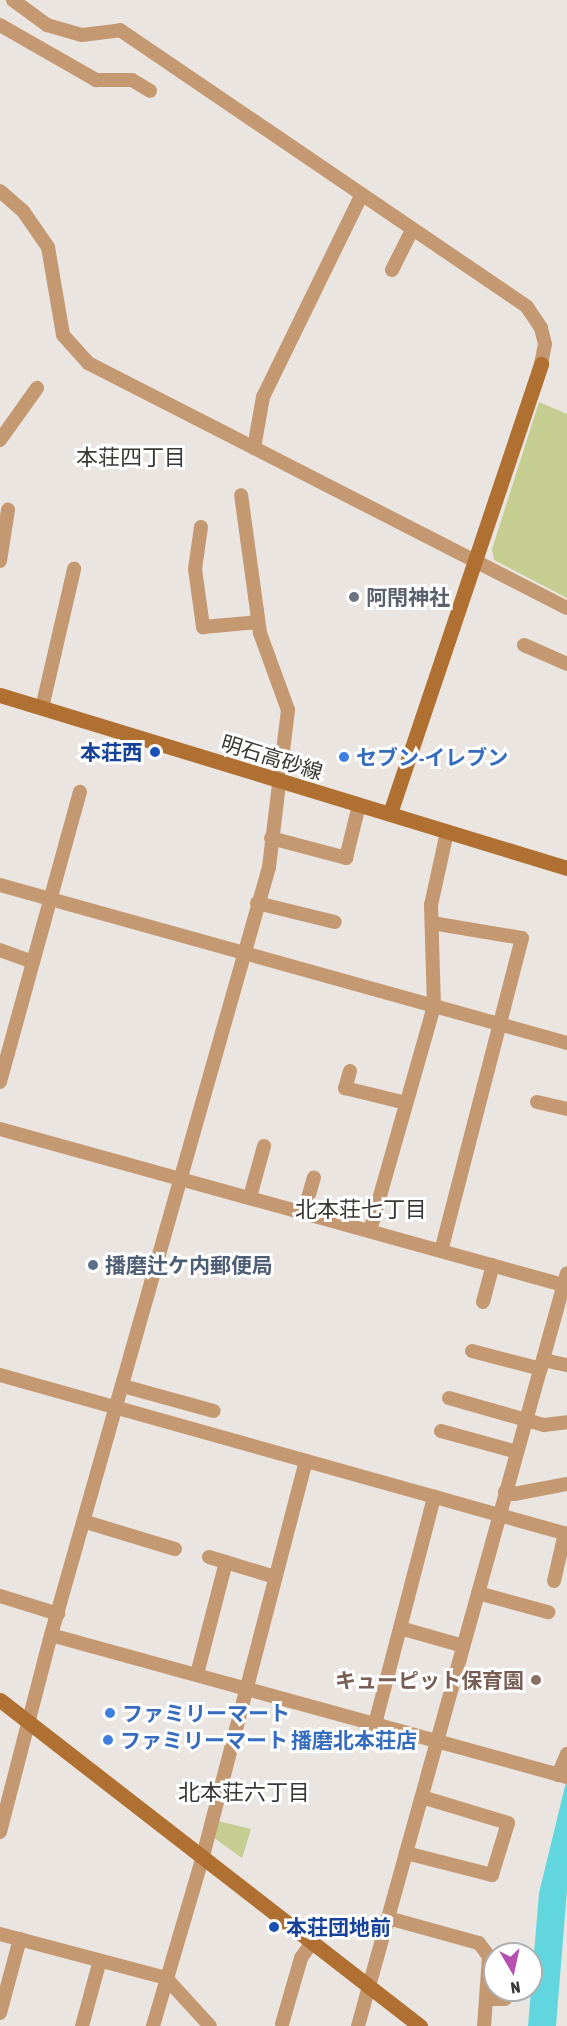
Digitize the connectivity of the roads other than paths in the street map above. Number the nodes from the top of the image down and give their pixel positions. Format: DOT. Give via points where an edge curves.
graph roads {
  1 [pos="13,0"];
  2 [pos="0,25"];
  3 [pos="150,91"];
  4 [pos="0,192"];
  5 [pos="361,196"];
  6 [pos="412,230"];
  7 [pos="392,270"];
  8 [pos="542,364"];
  9 [pos="37,388"];
  10 [pos="0,440"];
  11 [pos="254,448"];
  12 [pos="241,495"];
  13 [pos="8,510"];
  14 [pos="201,527"];
  15 [pos="2,540"];
  16 [pos="477,559"];
  17 [pos="0,561"];
  18 [pos="74,569"];
  19 [pos="567,608"];
  20 [pos="258,622"];
  21 [pos="524,645"];
  22 [pos="567,664"];
  23 [pos="0,695"];
  24 [pos="42,708"];
  25 [pos="280,782"];
  26 [pos="80,792"];
  27 [pos="359,804"];
  28 [pos="390,813"];
  29 [pos="447,832"];
  30 [pos="271,838"];
  31 [pos="567,868"];
  32 [pos="0,885"];
  33 [pos="50,899"];
  34 [pos="257,903"];
  35 [pos="335,922"];
  36 [pos="432,923"];
  37 [pos="0,950"];
  38 [pos="242,951"];
  39 [pos="33,962"];
  40 [pos="434,1007"];
  41 [pos="500,1025"];
  42 [pos="567,1043"];
  43 [pos="350,1071"];
  44 [pos="0,1082"];
  45 [pos="537,1102"];
  46 [pos="406,1103"];
  47 [pos="567,1109"];
  48 [pos="0,1129"];
  49 [pos="264,1146"];
  50 [pos="314,1177"];
  51 [pos="182,1178"];
  52 [pos="250,1197"];
  53 [pos="304,1212"];
  54 [pos="370,1231"];
  55 [pos="441,1251"];
  56 [pos="493,1265"];
  57 [pos="566,1281"];
  58 [pos="483,1302"];
  59 [pos="472,1351"];
  60 [pos="542,1365"];
  61 [pos="567,1365"];
  62 [pos="0,1375"];
  63 [pos="123,1386"];
  64 [pos="449,1398"];
  65 [pos="117,1408"];
  66 [pos="214,1411"];
  67 [pos="527,1420"];
  68 [pos="567,1422"];
  69 [pos="441,1431"];
  70 [pos="517,1452"];
  71 [pos="306,1461"];
  72 [pos="567,1484"];
  73 [pos="505,1492"];
  74 [pos="434,1497"];
  75 [pos="499,1515"];
  76 [pos="86,1522"];
  77 [pos="566,1533"];
  78 [pos="175,1549"];
  79 [pos="209,1557"];
  80 [pos="226,1562"];
  81 [pos="275,1577"];
  82 [pos="554,1581"];
  83 [pos="478,1593"];
  84 [pos="0,1596"];
  85 [pos="548,1612"];
  86 [pos="58,1614"];
  87 [pos="400,1628"];
  88 [pos="51,1635"];
  89 [pos="463,1646"];
  90 [pos="197,1674"];
  91 [pos="246,1687"];
  92 [pos="0,1700"];
  93 [pos="30,1723"];
  94 [pos="375,1724"];
  95 [pos="437,1742"];
  96 [pos="567,1754"];
  97 [pos="562,1776"];
  98 [pos="422,1797"];
  99 [pos="0,1832"];
  100 [pos="406,1853"];
  101 [pos="203,1856"];
  102 [pos="388,1918"];
  103 [pos="0,1934"];
  104 [pos="20,1939"];
  105 [pos="312,1942"];
  106 [pos="483,1949"];
  107 [pos="100,1960"];
  108 [pos="166,1978"];
  109 [pos="369,1988"];
  110 [pos="486,2002"];
  111 [pos="0,2013"];
  112 [pos="282,2024"];
  113 [pos="82,2026"];
  114 [pos="153,2026"];
  115 [pos="210,2026"];
  116 [pos="358,2026"];
  117 [pos="420,2026"];
  118 [pos="484,2026"];
  1 -- 5 [label="street" via="47,25 82,35 120,30"];
  2 -- 3 [label="street" via="96,80 132,81"];
  4 -- 11 [label="street" via="23,211 48,247 63,335 88,363"];
  5 -- 6 [label="street"];
  5 -- 11 [label="street" via="263,397"];
  6 -- 7 [label="street"];
  6 -- 8 [label="street" via="527,307 543,336"];
  8 -- 16 [label="street"];
  9 -- 10 [label="street"];
  11 -- 16 [label="street"];
  12 -- 20 [label="street"];
  13 -- 15 [label="street"];
  14 -- 20 [label="street" via="195,569 203,627"];
  15 -- 17 [label="street"];
  16 -- 19 [label="street"];
  16 -- 28 [label="street"];
  18 -- 24 [label="street"];
  20 -- 25 [label="street" via="288,710"];
  21 -- 22 [label="street"];
  23 -- 24 [label="street, 明石高砂線"];
  24 -- 25 [label="street, 明石高砂線"];
  25 -- 27 [label="street, 明石高砂線"];
  25 -- 30 [label="street"];
  26 -- 33 [label="street"];
  27 -- 28 [label="street, 明石高砂線"];
  27 -- 30 [label="street" via="346,858"];
  28 -- 29 [label="street, 明石高砂線"];
  29 -- 31 [label="street, 明石高砂線"];
  29 -- 36 [label="street" via="431,905"];
  30 -- 34 [label="street" via="269,867"];
  32 -- 33 [label="street"];
  33 -- 38 [label="street"];
  33 -- 39 [label="street"];
  34 -- 35 [label="street"];
  34 -- 38 [label="street"];
  36 -- 40 [label="street"];
  36 -- 41 [label="street" via="522,938"];
  37 -- 39 [label="street"];
  38 -- 40 [label="street"];
  38 -- 51 [label="street"];
  39 -- 44 [label="street"];
  40 -- 41 [label="street"];
  40 -- 46 [label="street"];
  41 -- 42 [label="street"];
  41 -- 55 [label="street"];
  43 -- 46 [label="street" via="345,1088"];
  45 -- 47 [label="street"];
  46 -- 54 [label="street"];
  48 -- 51 [label="street"];
  49 -- 52 [label="street"];
  50 -- 53 [label="street"];
  51 -- 52 [label="street"];
  51 -- 63 [label="street"];
  52 -- 53 [label="street"];
  53 -- 54 [label="street"];
  54 -- 55 [label="street"];
  55 -- 56 [label="street"];
  56 -- 57 [label="street"];
  56 -- 58 [label="street"];
  57 -- 60 [label="street"];
  59 -- 60 [label="street"];
  60 -- 61 [label="street"];
  60 -- 67 [label="street"];
  62 -- 65 [label="street"];
  63 -- 65 [label="street"];
  63 -- 66 [label="street"];
  64 -- 67 [label="street"];
  65 -- 71 [label="street"];
  65 -- 76 [label="street"];
  67 -- 68 [label="street" via="544,1425"];
  67 -- 70 [label="street"];
  69 -- 70 [label="street"];
  70 -- 73 [label="street"];
  71 -- 74 [label="street"];
  71 -- 81 [label="street"];
  72 -- 73 [label="street" via="514,1494"];
  73 -- 75 [label="street"];
  74 -- 75 [label="street"];
  74 -- 87 [label="street"];
  75 -- 77 [label="street"];
  75 -- 83 [label="street"];
  76 -- 78 [label="street"];
  76 -- 86 [label="street"];
  77 -- 82 [label="street"];
  79 -- 80 [label="street"];
  80 -- 81 [label="street"];
  80 -- 90 [label="street"];
  81 -- 91 [label="street"];
  83 -- 85 [label="street"];
  83 -- 89 [label="street"];
  84 -- 86 [label="street"];
  86 -- 88 [label="street"];
  87 -- 89 [label="street"];
  87 -- 94 [label="street"];
  88 -- 90 [label="street"];
  88 -- 93 [label="street"];
  89 -- 95 [label="street"];
  90 -- 91 [label="street"];
  91 -- 94 [label="street"];
  91 -- 101 [label="street"];
  92 -- 93 [label="street"];
  93 -- 99 [label="street"];
  93 -- 101 [label="street"];
  94 -- 95 [label="street"];
  95 -- 97 [label="street"];
  95 -- 98 [label="street"];
  96 -- 97 [label="street"];
  98 -- 100 [label="street"];
  98 -- 100 [label="street" via="508,1823 492,1875"];
  100 -- 102 [label="street"];
  101 -- 105 [label="street"];
  101 -- 108 [label="street"];
  102 -- 106 [label="street" via="479,1943"];
  102 -- 109 [label="street"];
  103 -- 104 [label="street"];
  104 -- 107 [label="street"];
  104 -- 111 [label="street"];
  105 -- 109 [label="street"];
  105 -- 112 [label="street" via="301,1958"];
  107 -- 108 [label="street"];
  107 -- 113 [label="street"];
  108 -- 114 [label="street"];
  108 -- 115 [label="street"];
  109 -- 116 [label="street"];
  109 -- 117 [label="street"];
  110 -- 118 [label="street"];
}
